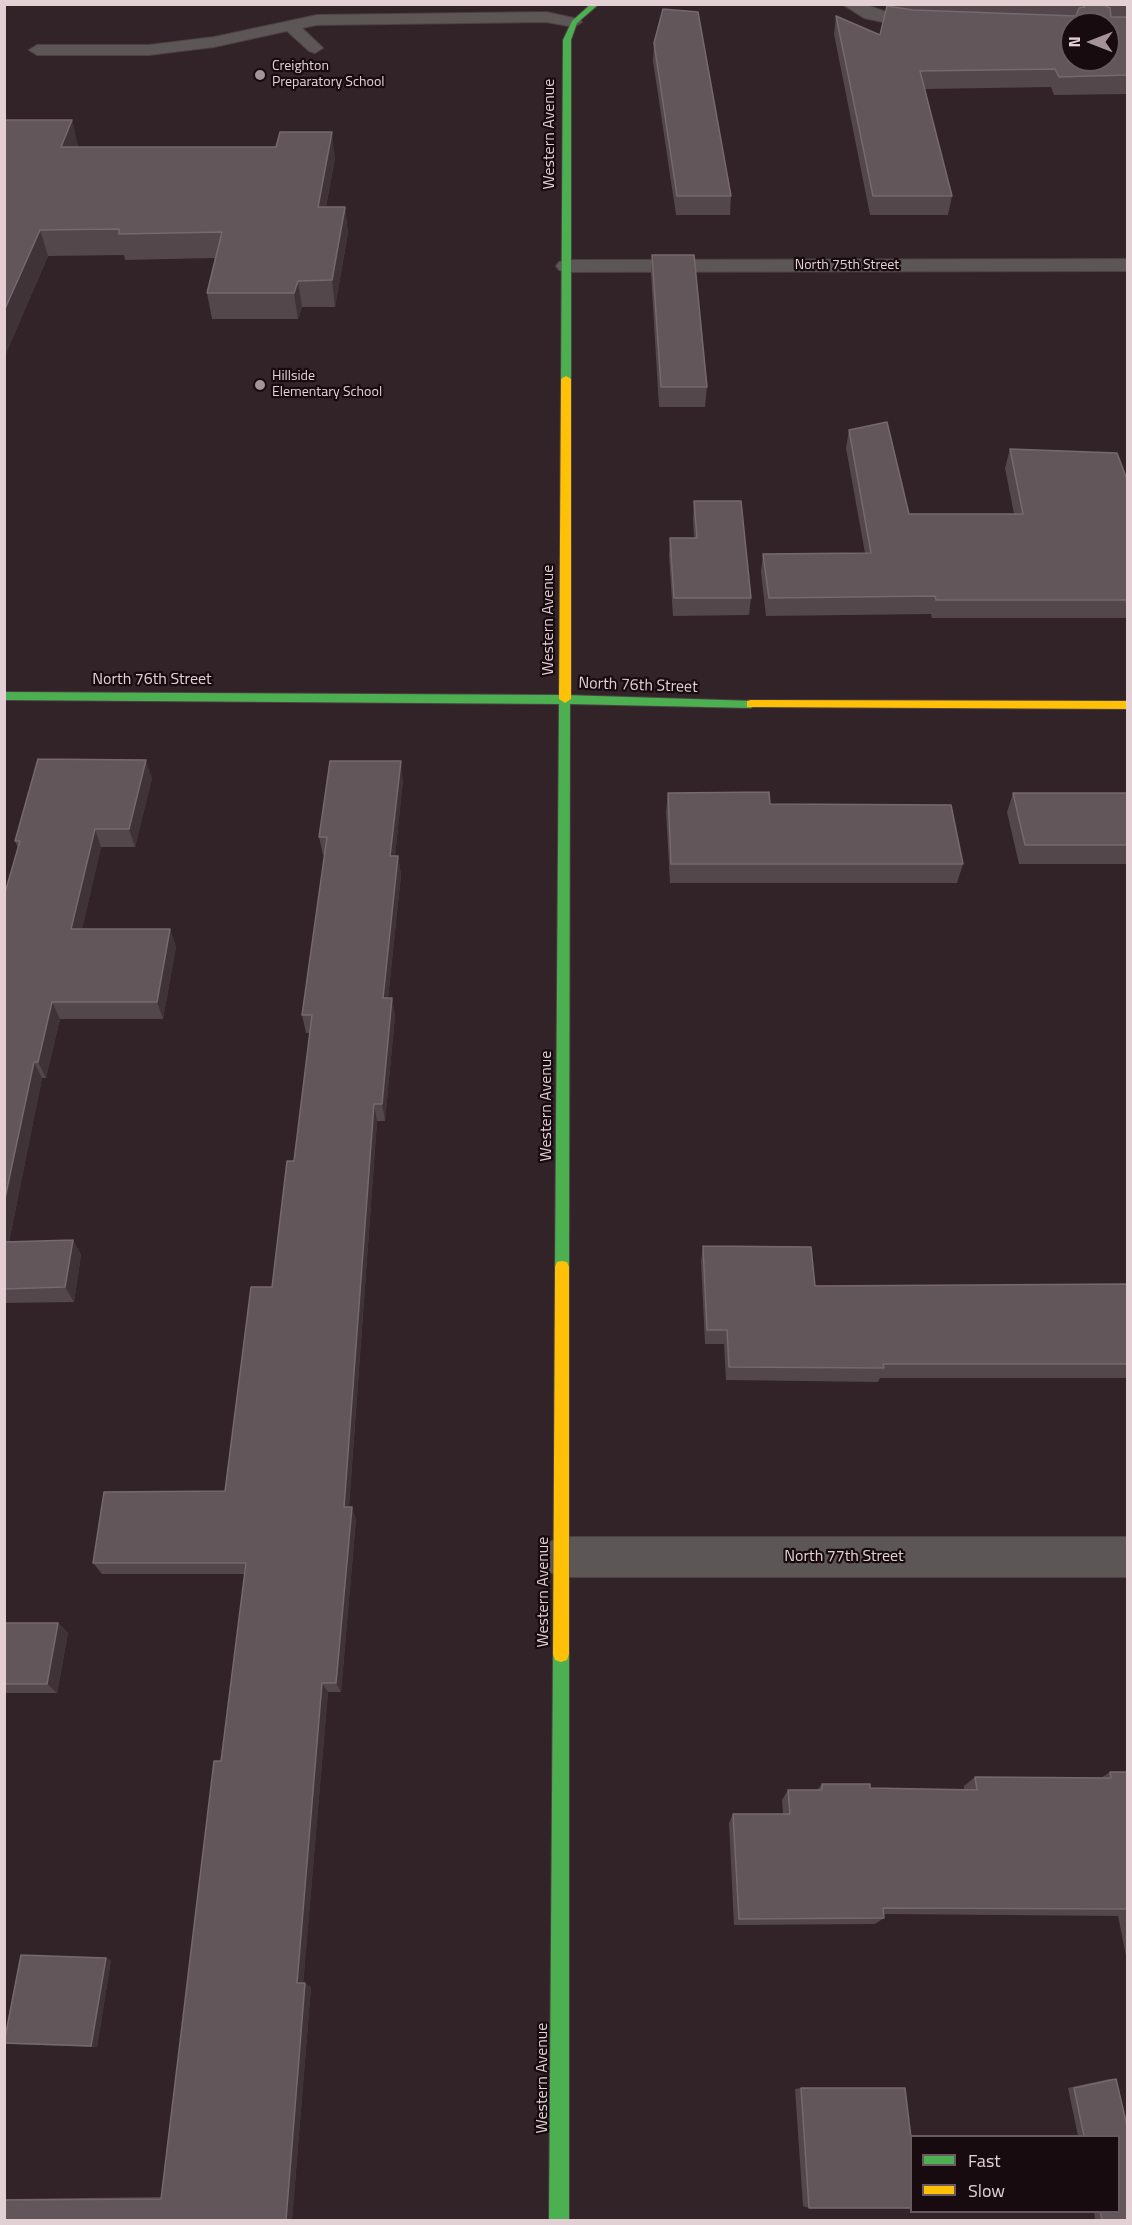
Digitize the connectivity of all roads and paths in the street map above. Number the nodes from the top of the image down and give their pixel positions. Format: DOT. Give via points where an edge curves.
graph roads {
  1 [pos="596,4"];
  2 [pos="850,4"];
  3 [pos="574,22"];
  4 [pos="945,22"];
  5 [pos="291,26"];
  6 [pos="315,48"];
  7 [pos="37,50"];
  8 [pos="1128,265"];
  9 [pos="566,266"];
  10 [pos="4,696"];
  11 [pos="566,700"];
  12 [pos="1128,705"];
  13 [pos="561,1557"];
  14 [pos="1128,1557"];
  15 [pos="559,2220"];
  1 -- 3 [label="street"];
  2 -- 4 [label="street" via="892,19"];
  3 -- 5 [label="lane" via="546,17 360,18"];
  3 -- 9 [label="street, Western Avenue" via="567,40"];
  5 -- 6 [label="lane"];
  5 -- 7 [label="lane" via="149,50"];
  8 -- 9 [label="street, North 75th Street"];
  9 -- 11 [label="street, Western Avenue"];
  10 -- 11 [label="street, North 76th Street"];
  11 -- 12 [label="street, North 76th Street" via="663,704"];
  11 -- 13 [label="street, Western Avenue"];
  13 -- 14 [label="street, North 77th Street"];
  13 -- 15 [label="street, Western Avenue"];
}
